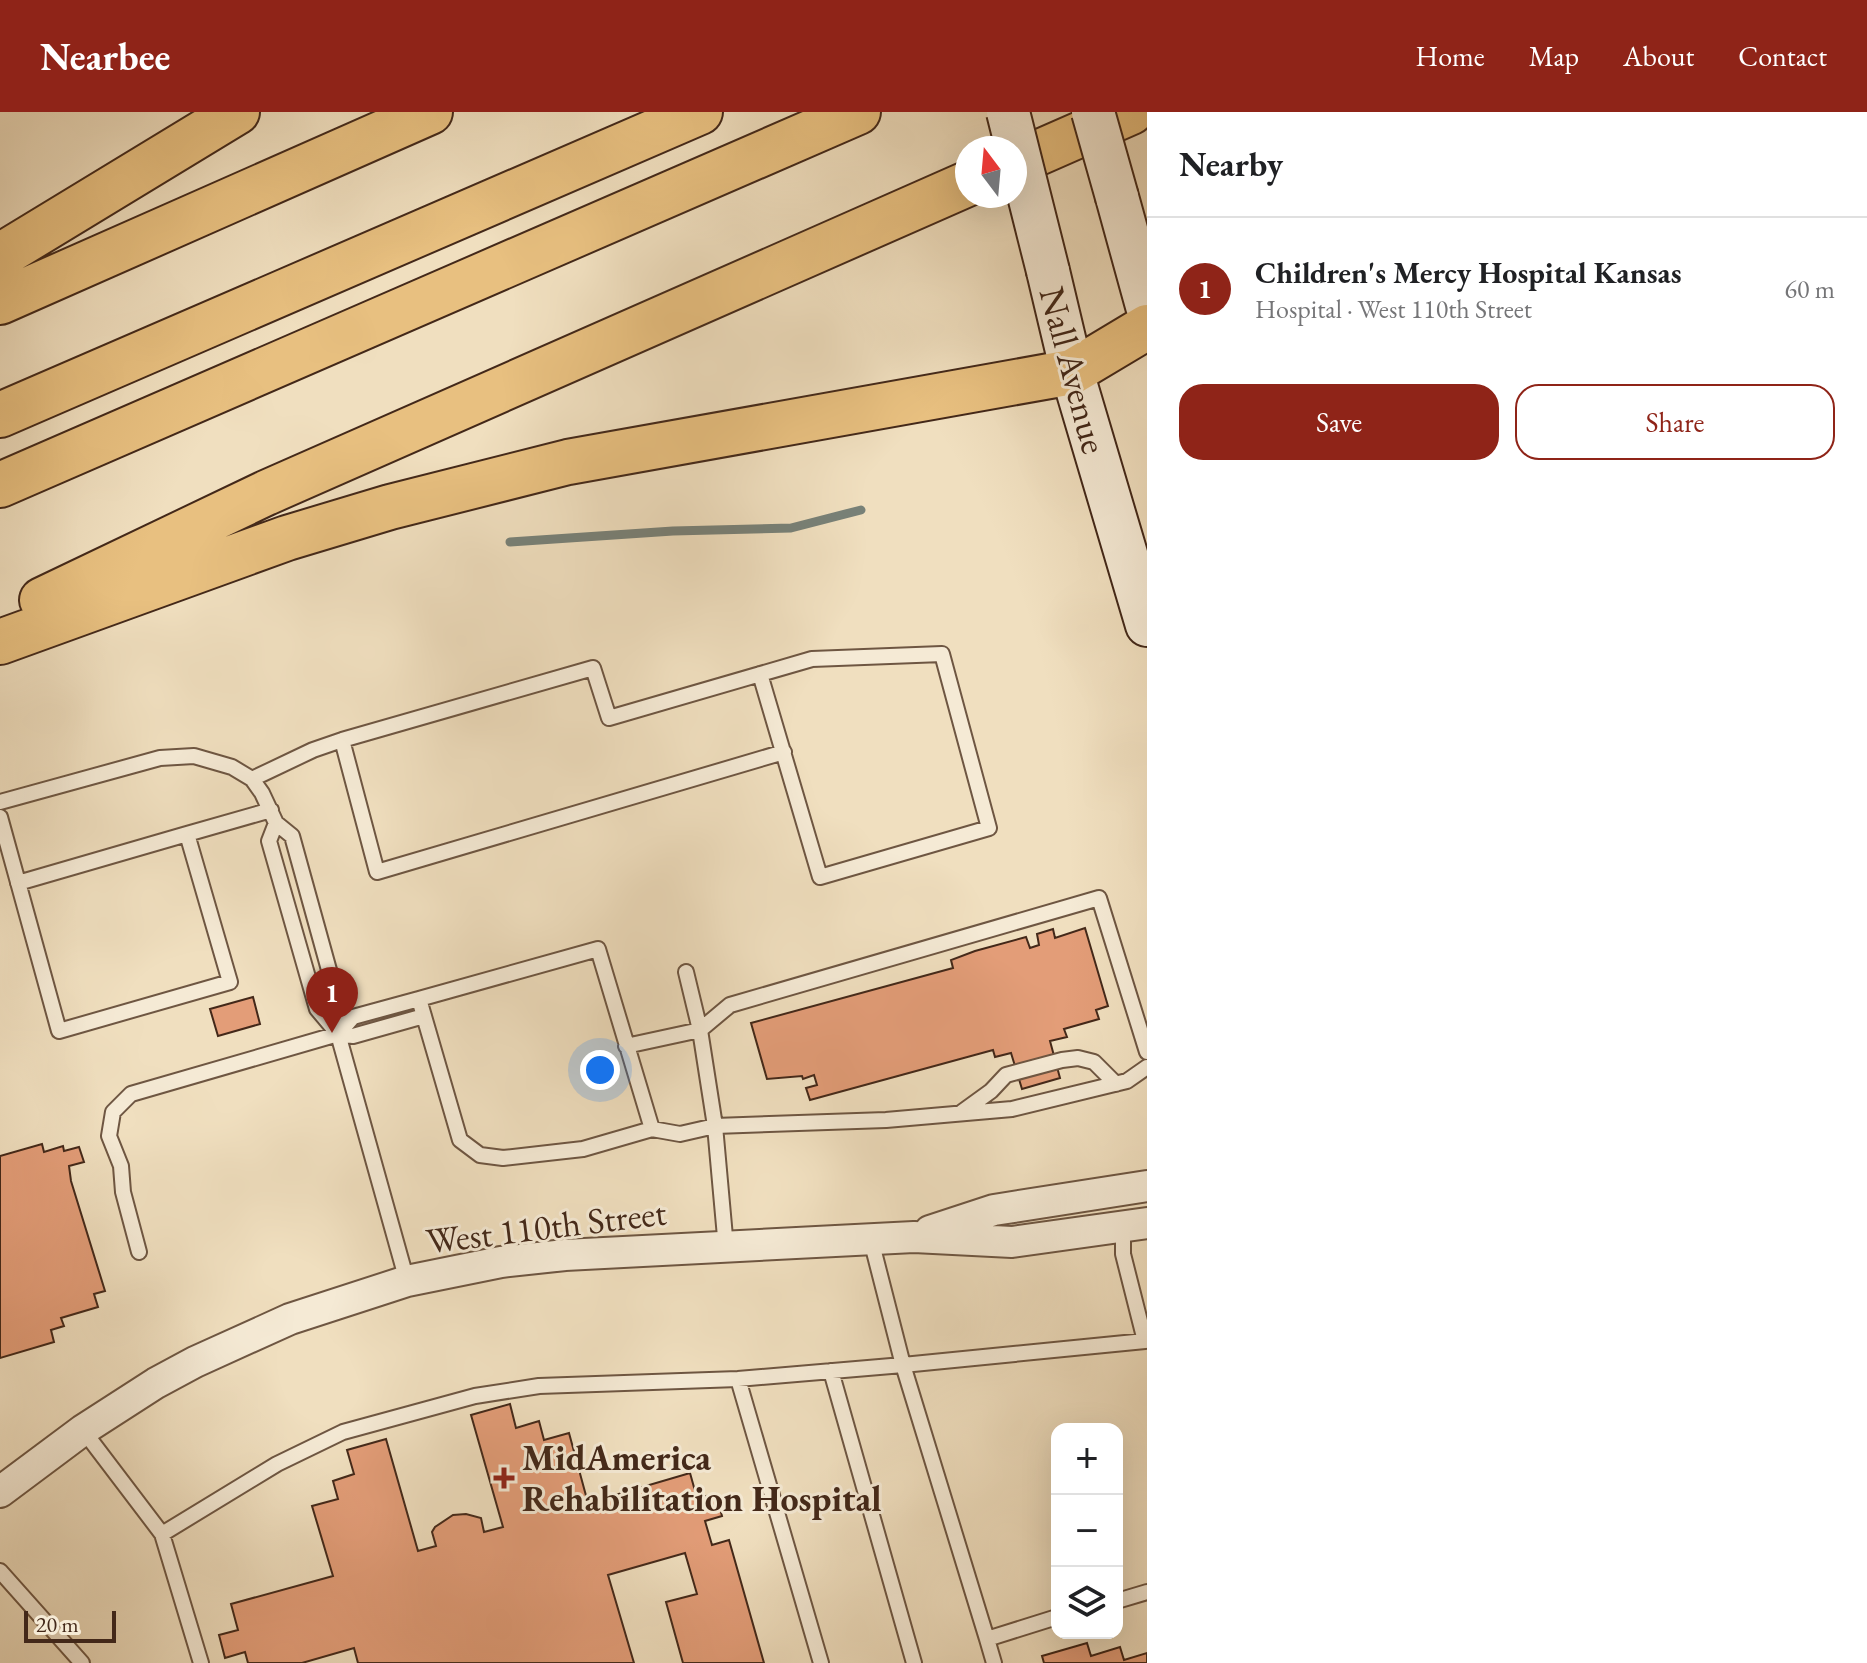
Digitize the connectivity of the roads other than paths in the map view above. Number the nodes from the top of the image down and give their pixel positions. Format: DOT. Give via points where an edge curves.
graph roads {
  1 [pos="237,112"];
  2 [pos="430,112"];
  3 [pos="700,112"];
  4 [pos="858,112"];
  5 [pos="1008,112"];
  6 [pos="1093,112"];
  7 [pos="1131,112"];
  8 [pos="1027,158"];
  9 [pos="955,189"];
  10 [pos="0,256"];
  11 [pos="0,302"];
  12 [pos="1147,306"];
  13 [pos="1147,327"];
  14 [pos="1072,372"];
  15 [pos="0,415"];
  16 [pos="0,485"];
  17 [pos="0,620"];
  18 [pos="1147,625"];
  19 [pos="0,642"];
  20 [pos="760,674"];
  21 [pos="342,740"];
  22 [pos="784,752"];
  23 [pos="252,779"];
  24 [pos="0,802"];
  25 [pos="273,816"];
  26 [pos="0,817"];
  27 [pos="187,834"];
  28 [pos="18,883"];
  29 [pos="686,972"];
  30 [pos="419,999"];
  31 [pos="424,1016"];
  32 [pos="700,1030"];
  33 [pos="338,1034"];
  34 [pos="626,1046"];
  35 [pos="1147,1052"];
  36 [pos="1147,1067"];
  37 [pos="1116,1084"];
  38 [pos="959,1114"];
  39 [pos="715,1126"];
  40 [pos="652,1129"];
  41 [pos="1147,1186"];
  42 [pos="1135,1225"];
  43 [pos="914,1237"];
  44 [pos="871,1240"];
  45 [pos="726,1248"];
  46 [pos="139,1252"];
  47 [pos="407,1281"];
  48 [pos="1146,1342"];
  49 [pos="903,1365"];
  50 [pos="831,1371"];
  51 [pos="738,1379"];
  52 [pos="83,1430"];
  53 [pos="0,1492"];
  54 [pos="162,1534"];
  55 [pos="0,1571"];
  56 [pos="1147,1592"];
  57 [pos="1123,1599"];
  58 [pos="1051,1619"];
  59 [pos="987,1639"];
  60 [pos="82,1663"];
  61 [pos="201,1663"];
  62 [pos="821,1663"];
  63 [pos="914,1663"];
  64 [pos="994,1663"];
  1 -- 10 [label="highway"];
  2 -- 11 [label="highway"];
  3 -- 15 [label="highway"];
  4 -- 16 [label="highway"];
  5 -- 14 [label="main road, Nall Avenue, bridge"];
  6 -- 12 [label="main road, bridge"];
  7 -- 8 [label="highway"];
  9 -- 17 [label="highway" via="266,493"];
  13 -- 14 [label="highway"];
  14 -- 18 [label="main road, Nall Avenue"];
  14 -- 19 [label="highway" via="553,465 287,538"];
  20 -- 21 [label="lane" via="609,718 593,668"];
  20 -- 22 [label="lane"];
  20 -- 22 [label="lane" via="812,659 942,654 989,828 820,877"];
  21 -- 22 [label="lane" via="377,872"];
  21 -- 23 [label="lane"];
  23 -- 24 [label="lane" via="215,760 160,758"];
  23 -- 25 [label="lane"];
  25 -- 27 [label="lane"];
  25 -- 33 [label="lane" via="292,836 337,999"];
  25 -- 33 [label="lane" via="269,841 317,1009"];
  26 -- 28 [label="lane"];
  27 -- 28 [label="lane"];
  27 -- 28 [label="lane" via="230,982 59,1031"];
  29 -- 32 [label="lane"];
  30 -- 31 [label="lane"];
  30 -- 33 [label="lane" via="353,1017"];
  30 -- 34 [label="lane" via="598,949"];
  31 -- 33 [label="lane" via="353,1036"];
  31 -- 40 [label="lane" via="460,1140 480,1155 503,1158 583,1149"];
  32 -- 34 [label="lane"];
  32 -- 35 [label="lane" via="730,1005 1099,898"];
  32 -- 39 [label="lane"];
  33 -- 46 [label="lane" via="131,1094 113,1112 109,1136 121,1166"];
  33 -- 47 [label="lane"];
  34 -- 40 [label="lane"];
  36 -- 37 [label="lane"];
  37 -- 38 [label="lane" via="1012,1109"];
  37 -- 38 [label="lane" via="1094,1062 1062,1060 1006,1075"];
  38 -- 39 [label="lane"];
  39 -- 40 [label="lane" via="680,1134"];
  39 -- 45 [label="lane"];
  41 -- 43 [label="street, West 110th Street" via="994,1210"];
  42 -- 43 [label="street, West 110th Street" via="1012,1242"];
  42 -- 48 [label="lane" via="1123,1254"];
  43 -- 44 [label="street, West 110th Street"];
  44 -- 45 [label="street, West 110th Street"];
  44 -- 49 [label="lane"];
  45 -- 47 [label="street, West 110th Street" via="565,1255"];
  47 -- 52 [label="street, West 110th Street" via="240,1341 156,1383"];
  48 -- 49 [label="lane"];
  49 -- 50 [label="lane"];
  49 -- 59 [label="lane"];
  50 -- 51 [label="lane"];
  50 -- 63 [label="lane"];
  51 -- 54 [label="lane" via="539,1386 410,1413 343,1432 277,1464"];
  51 -- 62 [label="lane"];
  52 -- 53 [label="street, West 110th Street"];
  52 -- 54 [label="lane"];
  54 -- 61 [label="lane"];
  55 -- 60 [label="lane"];
  56 -- 57 [label="lane"];
  58 -- 59 [label="lane"];
  59 -- 64 [label="lane"];
}
